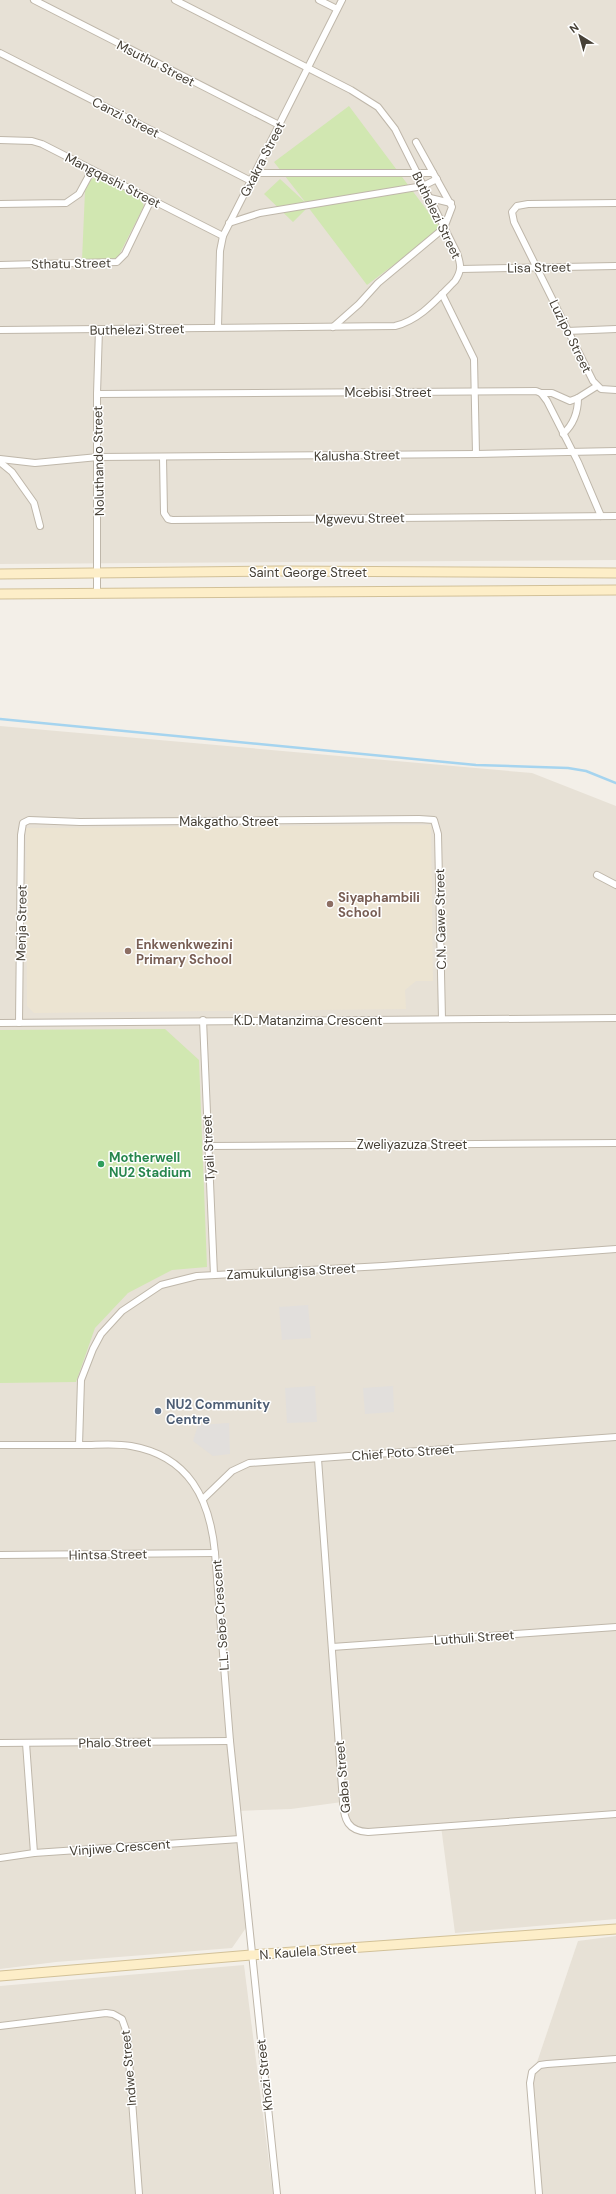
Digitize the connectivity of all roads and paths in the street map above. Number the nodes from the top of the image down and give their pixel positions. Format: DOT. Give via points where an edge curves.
graph roads {
  1 [pos="34,0"];
  2 [pos="175,0"];
  3 [pos="319,0"];
  4 [pos="342,0"];
  5 [pos="337,9"];
  6 [pos="0,53"];
  7 [pos="307,68"];
  8 [pos="279,125"];
  9 [pos="0,140"];
  10 [pos="416,142"];
  11 [pos="92,170"];
  12 [pos="416,172"];
  13 [pos="255,173"];
  14 [pos="433,173"];
  15 [pos="437,179"];
  16 [pos="251,181"];
  17 [pos="423,186"];
  18 [pos="430,198"];
  19 [pos="151,200"];
  20 [pos="451,203"];
  21 [pos="616,203"];
  22 [pos="0,204"];
  23 [pos="229,223"];
  24 [pos="444,228"];
  25 [pos="223,236"];
  26 [pos="0,265"];
  27 [pos="616,266"];
  28 [pos="461,268"];
  29 [pos="537,268"];
  30 [pos="442,294"];
  31 [pos="218,327"];
  32 [pos="333,327"];
  33 [pos="99,329"];
  34 [pos="616,329"];
  35 [pos="0,330"];
  36 [pos="567,331"];
  37 [pos="597,386"];
  38 [pos="616,390"];
  39 [pos="476,392"];
  40 [pos="541,393"];
  41 [pos="97,394"];
  42 [pos="578,398"];
  43 [pos="564,434"];
  44 [pos="616,450"];
  45 [pos="573,452"];
  46 [pos="476,454"];
  47 [pos="98,457"];
  48 [pos="163,457"];
  49 [pos="0,460"];
  50 [pos="601,516"];
  51 [pos="616,516"];
  52 [pos="40,526"];
  53 [pos="98,573"];
  54 [pos="616,573"];
  55 [pos="0,574"];
  56 [pos="616,590"];
  57 [pos="97,593"];
  58 [pos="0,594"];
  59 [pos="434,820"];
  60 [pos="23,823"];
  61 [pos="597,875"];
  62 [pos="616,885"];
  63 [pos="616,1018"];
  64 [pos="442,1019"];
  65 [pos="203,1020"];
  66 [pos="0,1023"];
  67 [pos="19,1023"];
  68 [pos="616,1143"];
  69 [pos="208,1146"];
  70 [pos="616,1248"];
  71 [pos="214,1275"];
  72 [pos="616,1438"];
  73 [pos="0,1445"];
  74 [pos="79,1445"];
  75 [pos="318,1458"];
  76 [pos="203,1499"];
  77 [pos="215,1553"];
  78 [pos="0,1555"];
  79 [pos="616,1627"];
  80 [pos="332,1647"];
  81 [pos="230,1741"];
  82 [pos="0,1743"];
  83 [pos="26,1743"];
  84 [pos="616,1814"];
  85 [pos="240,1839"];
  86 [pos="34,1853"];
  87 [pos="0,1858"];
  88 [pos="616,1929"];
  89 [pos="251,1955"];
  90 [pos="0,1976"];
  91 [pos="0,2026"];
  92 [pos="616,2059"];
  93 [pos="139,2194"];
  94 [pos="277,2194"];
  95 [pos="539,2194"];
  1 -- 8 [label="street, Msuthu Street"];
  2 -- 7 [label="street, Buthelezi Street"];
  3 -- 5 [label="street"];
  4 -- 5 [label="street, Gxakra Street"];
  5 -- 7 [label="street, Gxakra Street"];
  6 -- 16 [label="street, Canzi Street"];
  7 -- 8 [label="street, Gxakra Street"];
  7 -- 12 [label="street, Buthelezi Street" via="351,90 384,113 395,129"];
  8 -- 13 [label="street, Gxakra Street"];
  9 -- 11 [label="street, Mangqashi Street" via="37,142"];
  10 -- 14 [label="street"];
  11 -- 19 [label="street, Mangqashi Street"];
  11 -- 22 [label="street" via="79,194 66,203"];
  12 -- 13 [label="street"];
  12 -- 14 [label="street"];
  12 -- 17 [label="street, Buthelezi Street"];
  13 -- 16 [label="street, Gxakra Street"];
  14 -- 15 [label="street"];
  15 -- 17 [label="street"];
  15 -- 20 [label="street"];
  16 -- 23 [label="street, Gxakra Street"];
  17 -- 18 [label="street, Buthelezi Street"];
  17 -- 23 [label="street" via="260,213"];
  18 -- 20 [label="street"];
  18 -- 24 [label="street, Buthelezi Street"];
  19 -- 25 [label="street, Mangqashi Street"];
  19 -- 26 [label="street, Sthatu Street" via="125,254 117,262"];
  20 -- 24 [label="street" via="452,207"];
  21 -- 29 [label="street" via="517,206 512,216"];
  23 -- 25 [label="street, Gxakra Street"];
  24 -- 28 [label="street, Buthelezi Street" via="457,253"];
  24 -- 32 [label="street" via="378,282 359,304"];
  25 -- 31 [label="street, Gxakra Street" via="220,251"];
  27 -- 29 [label="street, Lisa Street"];
  28 -- 29 [label="street, Lisa Street"];
  28 -- 30 [label="street, Buthelezi Street" via="455,281"];
  29 -- 36 [label="street, Luzipo Street"];
  30 -- 32 [label="street, Buthelezi Street" via="416,318 404,324 385,327"];
  30 -- 39 [label="street" via="473,355"];
  31 -- 32 [label="street, Buthelezi Street"];
  31 -- 33 [label="street, Buthelezi Street"];
  33 -- 35 [label="street, Buthelezi Street"];
  33 -- 41 [label="street, Noluthando Street"];
  34 -- 36 [label="street"];
  36 -- 37 [label="street, Luzipo Street"];
  37 -- 38 [label="street, Luzipo Street"];
  37 -- 42 [label="street"];
  39 -- 40 [label="street, Mcebisi Street"];
  39 -- 41 [label="street, Mcebisi Street"];
  39 -- 46 [label="street"];
  40 -- 42 [label="street, Mcebisi Street" via="552,393 567,400"];
  40 -- 43 [label="street"];
  41 -- 47 [label="street, Noluthando Street"];
  42 -- 43 [label="street" via="578,411"];
  43 -- 45 [label="street"];
  44 -- 45 [label="street, Kalusha Street"];
  45 -- 46 [label="street, Kalusha Street"];
  45 -- 50 [label="street"];
  46 -- 48 [label="street, Kalusha Street"];
  47 -- 48 [label="street, Kalusha Street"];
  47 -- 49 [label="street, Kalusha Street" via="35,463"];
  47 -- 53 [label="street, Noluthando Street"];
  48 -- 50 [label="street, Mgwevu Street" via="164,513 172,520"];
  49 -- 52 [label="street" via="34,503"];
  50 -- 51 [label="street, Mgwevu Street"];
  53 -- 54 [label="main road, Saint George Street"];
  53 -- 55 [label="main road, Saint George Street"];
  53 -- 57 [label="street, Noluthando Street"];
  56 -- 57 [label="main road, Saint George Street"];
  57 -- 58 [label="main road, Saint George Street"];
  59 -- 60 [label="street, Makgatho Street" via="29,820"];
  59 -- 64 [label="street, C.N. Gawe Street" via="438,834"];
  60 -- 67 [label="street, Menja Street"];
  61 -- 62 [label="street"];
  63 -- 64 [label="street, K.D. Matanzima Crescent"];
  64 -- 65 [label="street, K.D. Matanzima Crescent"];
  65 -- 67 [label="street, K.D. Matanzima Crescent"];
  65 -- 69 [label="street, Tyali Street"];
  66 -- 67 [label="street, K.D. Matanzima Crescent"];
  68 -- 69 [label="street, Zweliyazuza Street"];
  69 -- 71 [label="street, Tyali Street"];
  70 -- 71 [label="street, Zamukulungisa Street" via="383,1266"];
  71 -- 74 [label="street, Zamukulungisa Street" via="184,1278 161,1285 122,1311 101,1334 81,1380"];
  72 -- 75 [label="street, Chief Poto Street"];
  73 -- 74 [label="street, L.L. Sebe Crescent"];
  74 -- 76 [label="street, L.L. Sebe Crescent" via="129,1446 150,1452 165,1459 183,1473"];
  75 -- 76 [label="street, Chief Poto Street" via="257,1462 240,1466"];
  75 -- 80 [label="street, Gaba Street"];
  76 -- 77 [label="street, L.L. Sebe Crescent" via="213,1528"];
  77 -- 78 [label="street, Hintsa Street"];
  77 -- 81 [label="street, L.L. Sebe Crescent"];
  79 -- 80 [label="street, Luthuli Street"];
  80 -- 84 [label="street, Gaba Street" via="343,1812 351,1828 368,1832"];
  81 -- 83 [label="street, Phalo Street"];
  81 -- 85 [label="street, L.L. Sebe Crescent"];
  82 -- 83 [label="street, Phalo Street"];
  83 -- 86 [label="street"];
  85 -- 86 [label="street, Vinjiwe Crescent"];
  85 -- 89 [label="street, L.L. Sebe Crescent"];
  86 -- 87 [label="street, Vinjiwe Crescent"];
  88 -- 89 [label="main road, N. Kaulela Street"];
  89 -- 90 [label="main road, N. Kaulela Street"];
  89 -- 94 [label="street, Khozi Street"];
  91 -- 93 [label="street, Indwe Street" via="106,2013 122,2019 127,2033"];
  92 -- 95 [label="street" via="540,2065 532,2072 530,2082"];
}
